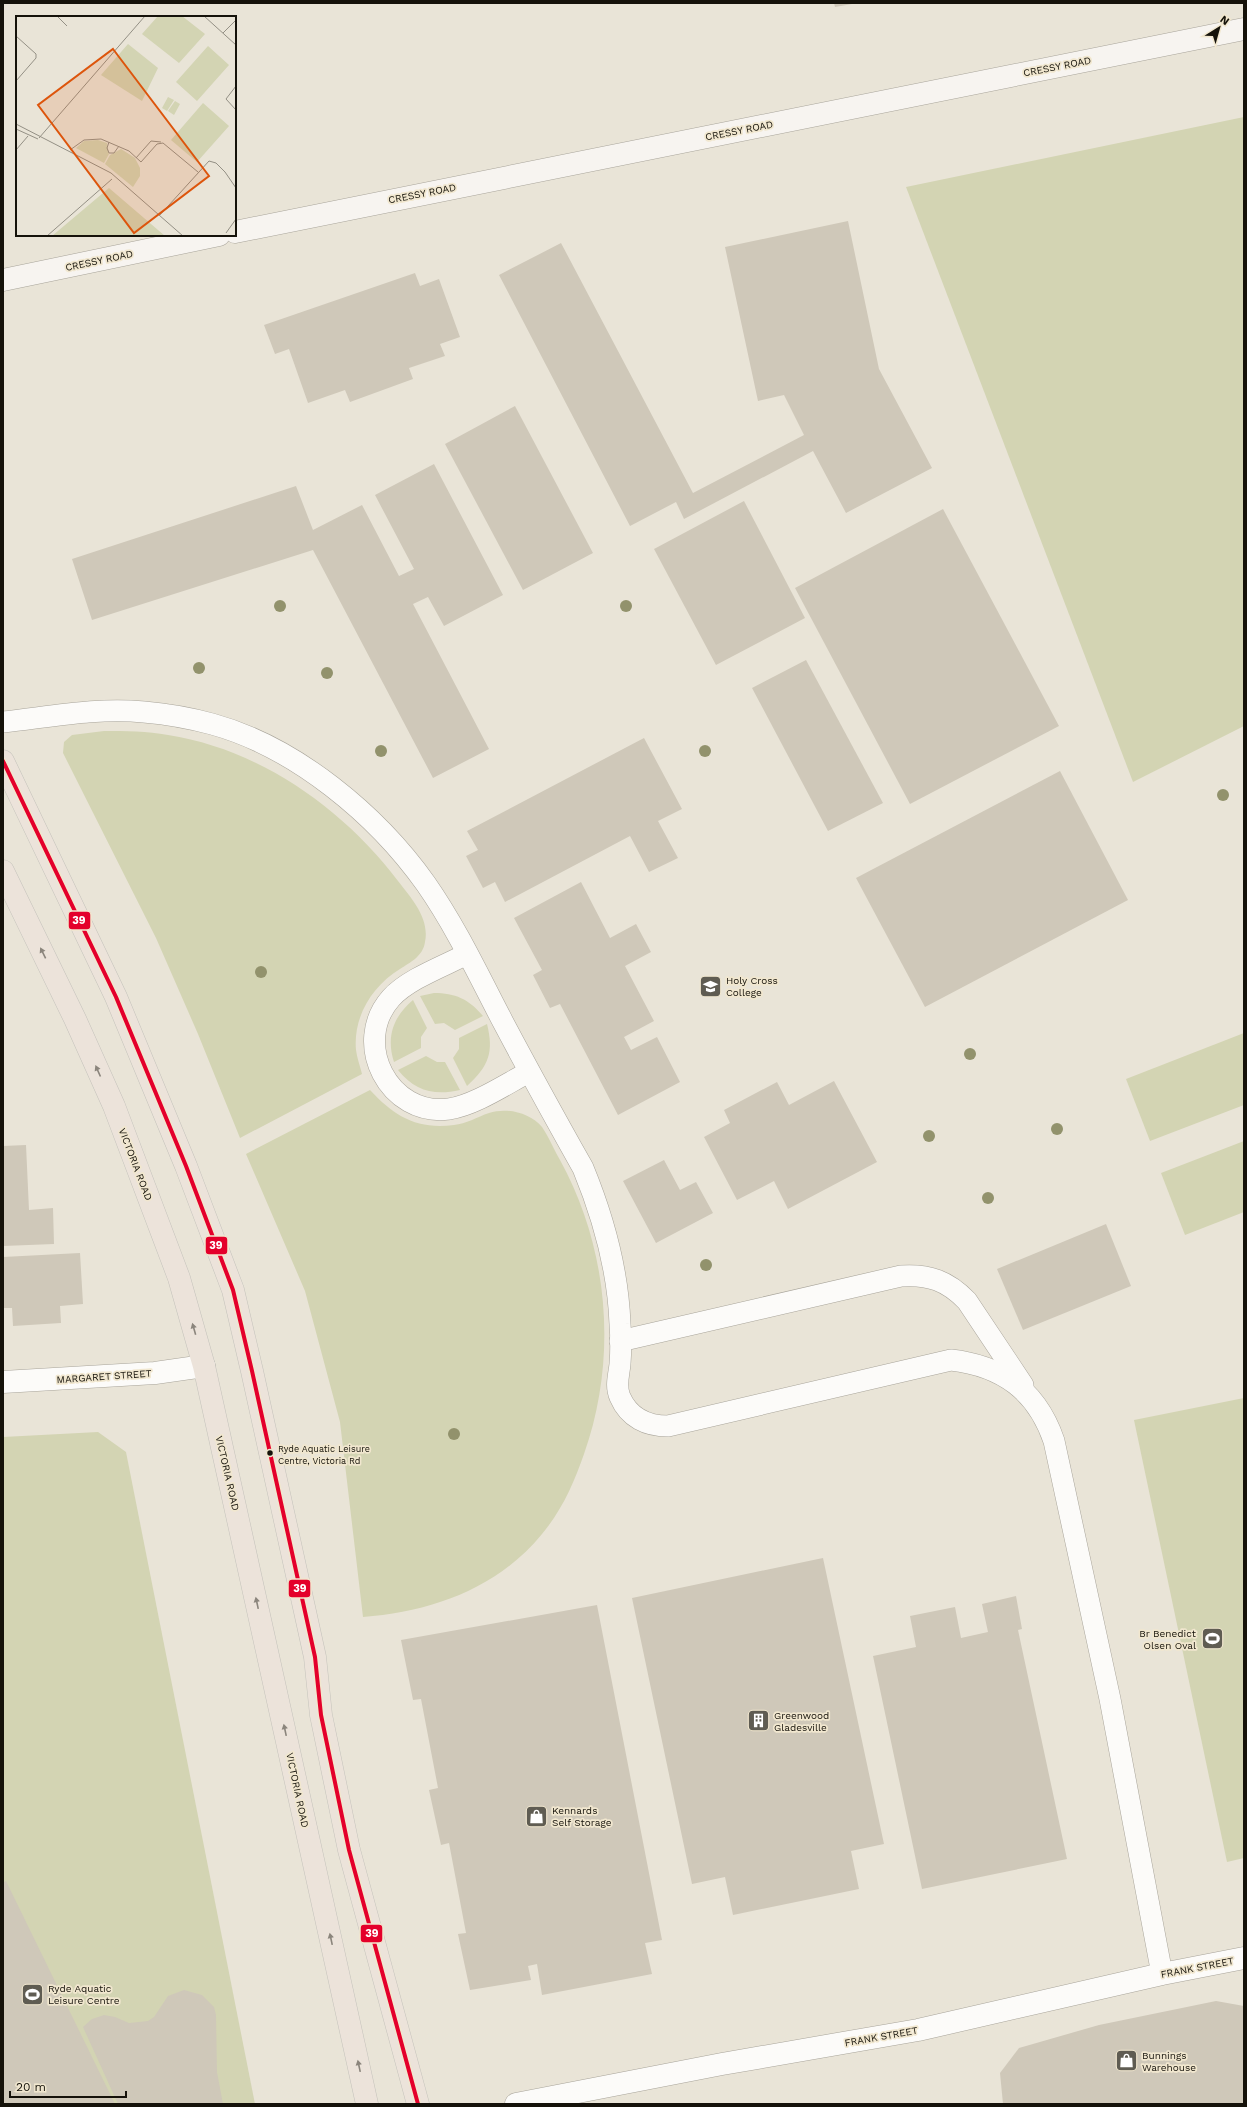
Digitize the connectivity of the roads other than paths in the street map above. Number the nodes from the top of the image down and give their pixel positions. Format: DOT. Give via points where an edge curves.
graph roads {
  1 [pos="1244,29"];
  2 [pos="236,232"];
  3 [pos="214,236"];
  4 [pos="3,280"];
  5 [pos="3,722"];
  6 [pos="3,762"];
  7 [pos="3,871"];
  8 [pos="467,954"];
  9 [pos="529,1072"];
  10 [pos="620,1341"];
  11 [pos="204,1366"];
  12 [pos="3,1382"];
  13 [pos="1037,1405"];
  14 [pos="1244,1958"];
  15 [pos="1162,1974"];
  16 [pos="367,2104"];
  17 [pos="418,2104"];
  18 [pos="516,2104"];
  1 -- 2 [label="street, CRESSY ROAD"];
  3 -- 4 [label="street, CRESSY ROAD"];
  5 -- 8 [label="lane" via="106,711 142,711 214,724 254,740 314,774 375,824 403,853 426,885 448,918"];
  6 -- 17 [label="highway" via="116,997 186,1166 233,1290 315,1656 321,1715 349,1850"];
  11 -- 7 [label="highway, VICTORIA ROAD, one-way" via="179,1278 114,1106 75,1018"];
  8 -- 9 [label="lane"];
  8 -- 9 [label="lane" via="409,984 391,998 378,1018 374,1040 377,1063 388,1084 405,1099 426,1108 449,1109 472,1102"];
  9 -- 10 [label="lane" via="583,1168 598,1206 610,1244 617,1284"];
  10 -- 13 [label="lane" via="901,1276 931,1277 957,1290 967,1301"];
  10 -- 13 [label="lane" via="617,1384 619,1396 633,1416 656,1426 668,1426 951,1360 972,1362 990,1368 1024,1390"];
  11 -- 12 [label="street, MARGARET STREET" via="155,1373"];
  16 -- 11 [label="highway, VICTORIA ROAD, one-way"];
  13 -- 15 [label="lane" via="1048,1422 1054,1441 1110,1699"];
  14 -- 15 [label="street, FRANK STREET"];
  15 -- 18 [label="street, FRANK STREET" via="918,2030 714,2065"];
}
